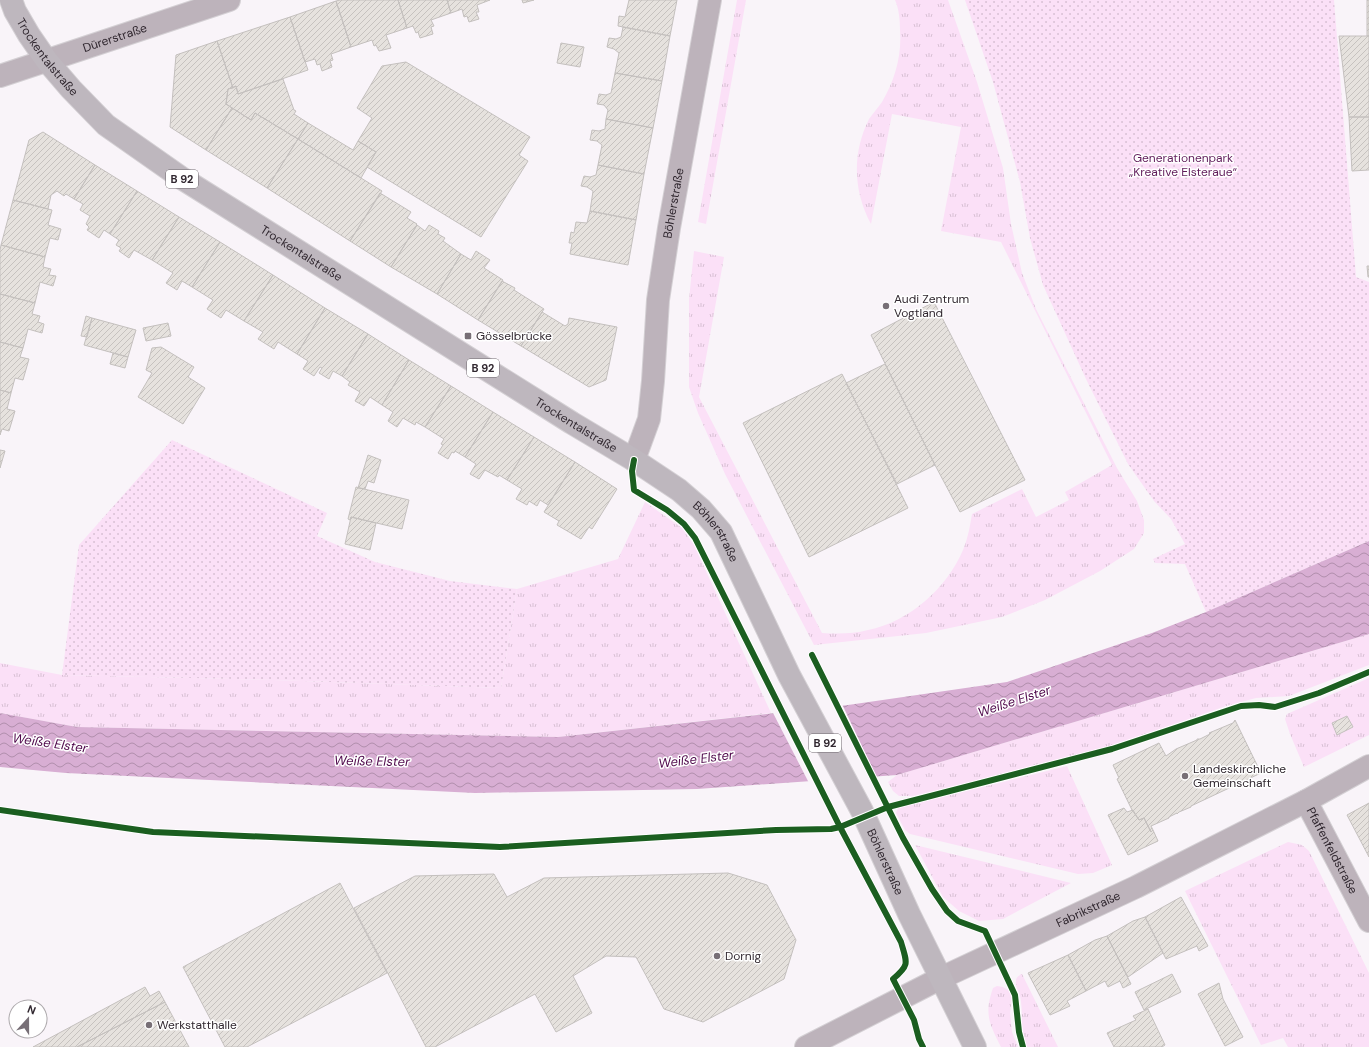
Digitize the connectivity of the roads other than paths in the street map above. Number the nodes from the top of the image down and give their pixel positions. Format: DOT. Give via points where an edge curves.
graph roads {
  1 [pos="10,0"];
  2 [pos="229,0"];
  3 [pos="710,0"];
  4 [pos="47,61"];
  5 [pos="0,76"];
  6 [pos="634,460"];
  7 [pos="1369,766"];
  8 [pos="1306,801"];
  9 [pos="1369,922"];
  10 [pos="941,978"];
  11 [pos="806,1047"];
  12 [pos="975,1047"];
  1 -- 4 [label="main road, Trockentalstraße / B 92"];
  2 -- 4 [label="street, Dürerstraße"];
  3 -- 6 [label="street, Böhlerstraße" via="658,300 649,419"];
  4 -- 5 [label="street, Dürerstraße"];
  4 -- 6 [label="main road, Trockentalstraße / B 92" via="106,125 183,180"];
  6 -- 10 [label="main road, Böhlerstraße / B 92" via="679,490 701,509 721,532 789,675 862,811"];
  7 -- 8 [label="street, Fabrikstraße"];
  8 -- 9 [label="street, Pfaffenfeldstraße"];
  8 -- 10 [label="street, Fabrikstraße" via="1136,887"];
  10 -- 11 [label="street, Fabrikstraße"];
  10 -- 12 [label="main road, Böhlerstraße / B 92"];
}
